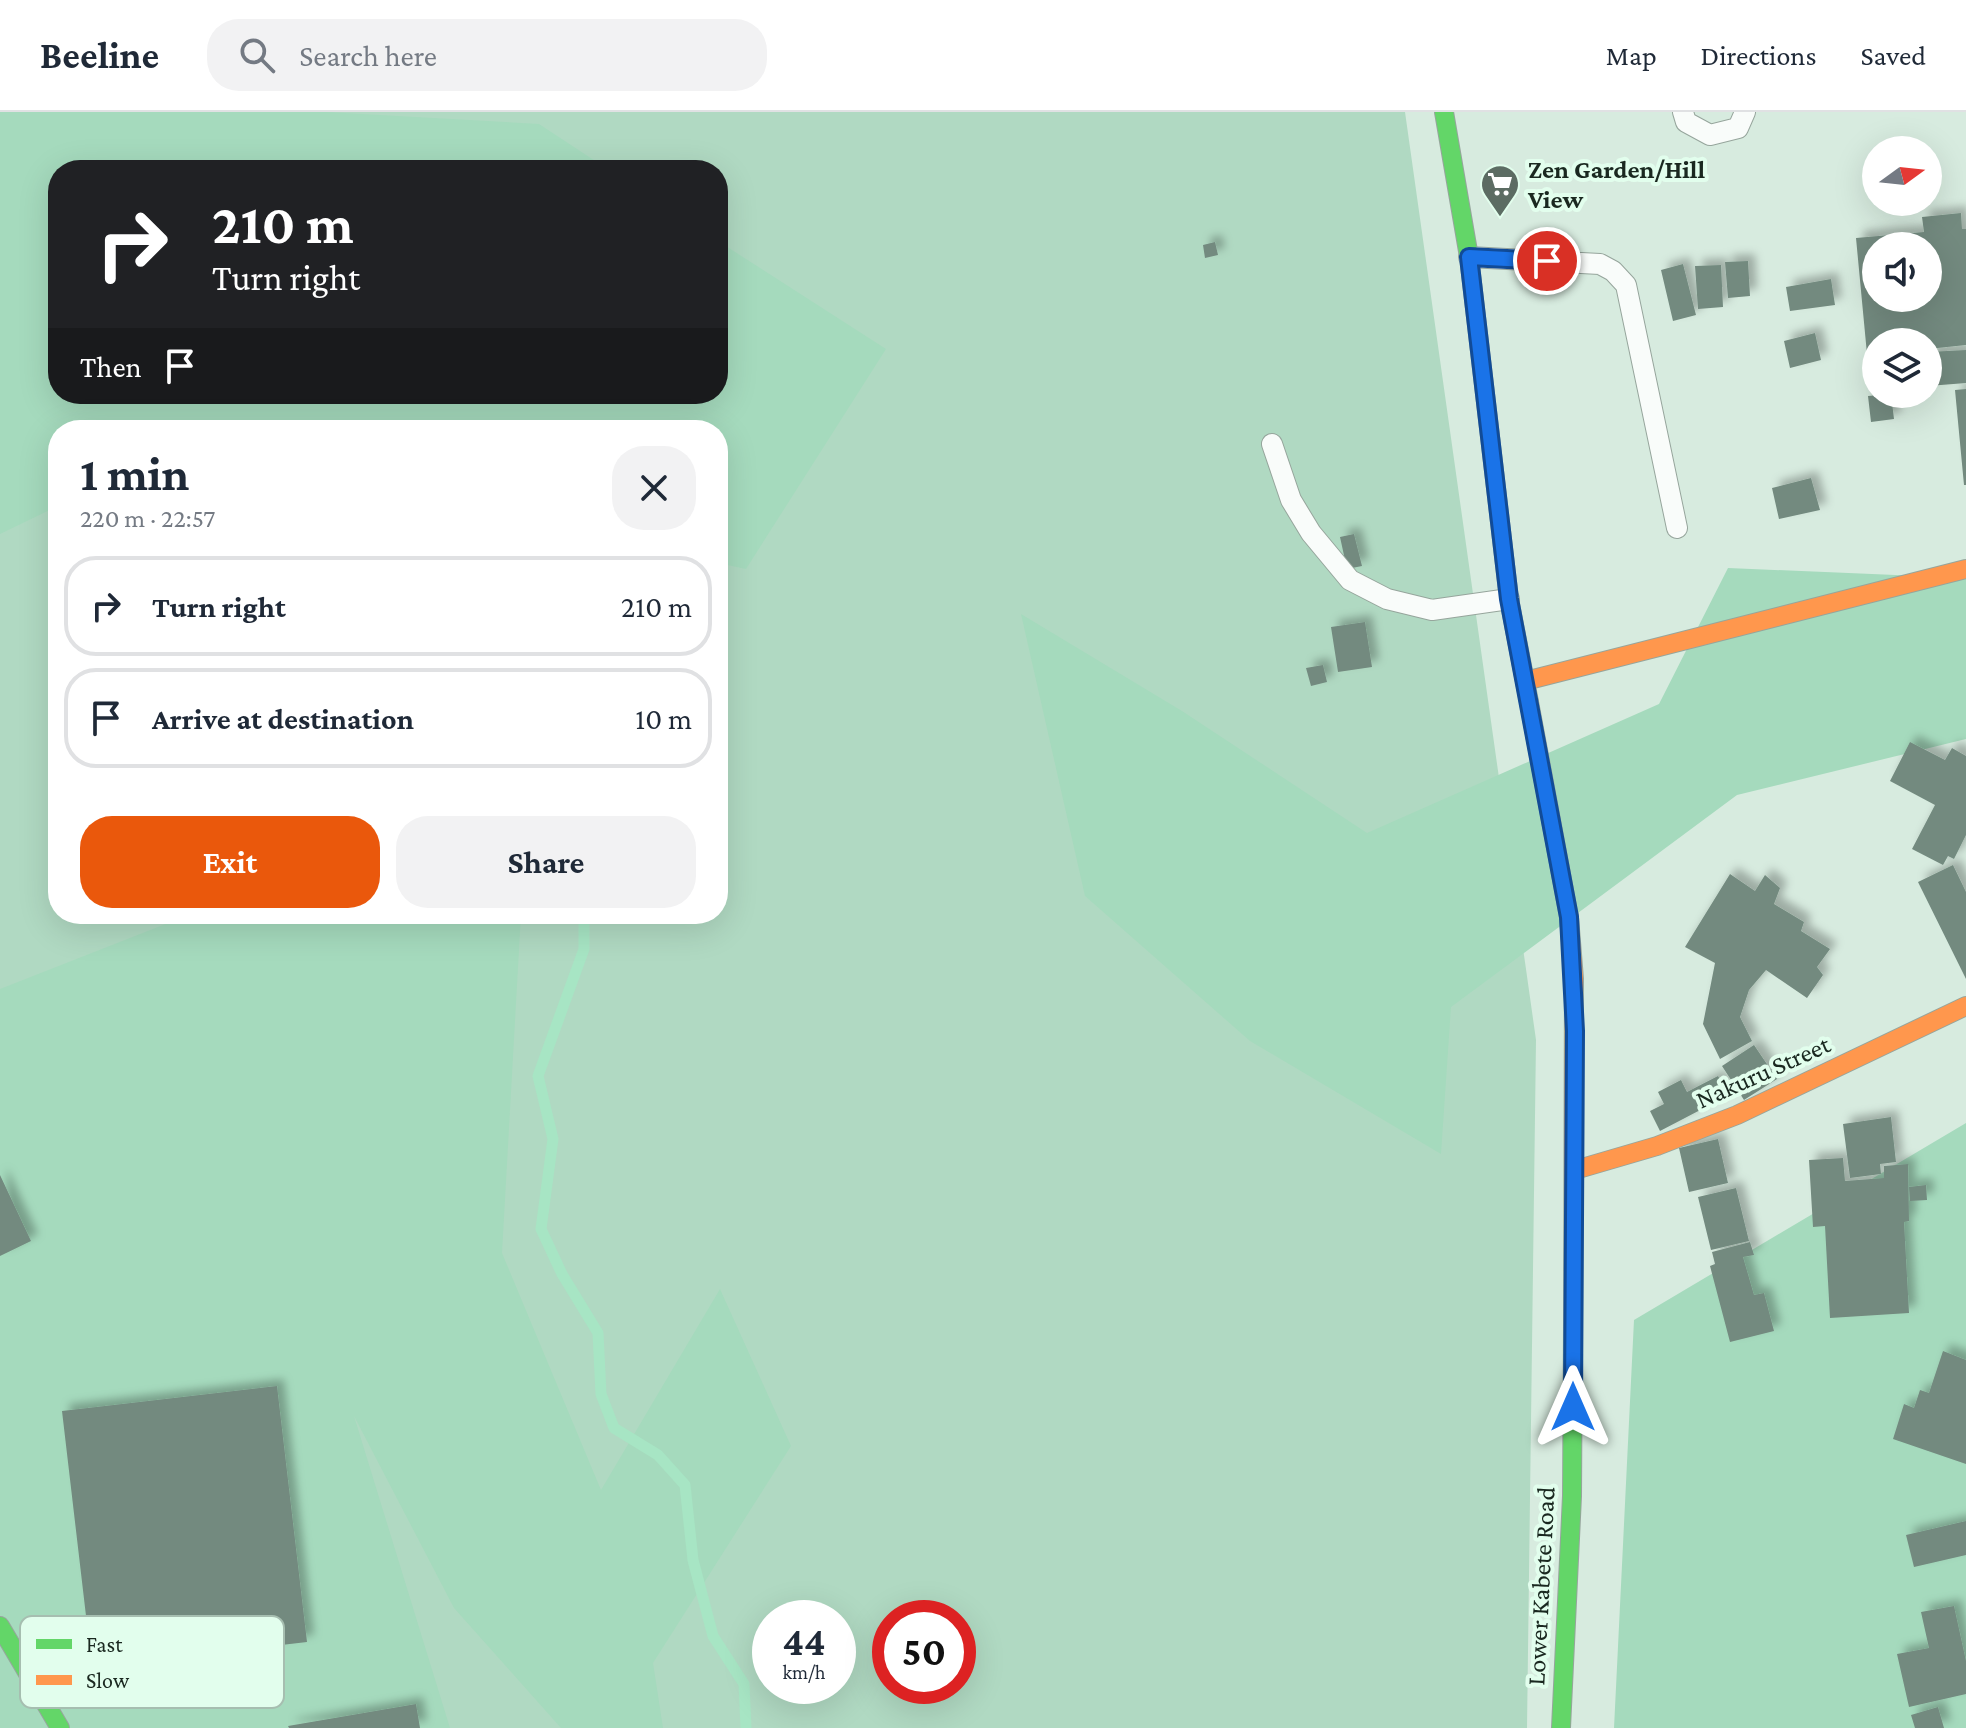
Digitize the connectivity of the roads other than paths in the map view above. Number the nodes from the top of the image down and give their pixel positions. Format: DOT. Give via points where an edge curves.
graph roads {
  1 [pos="1444,112"];
  2 [pos="1683,112"];
  3 [pos="1745,112"];
  4 [pos="1469,257"];
  5 [pos="1272,444"];
  6 [pos="1677,528"];
  7 [pos="1966,569"];
  8 [pos="1509,599"];
  9 [pos="1525,681"];
  10 [pos="1966,1006"];
  11 [pos="1575,1170"];
  12 [pos="0,1626"];
  13 [pos="20,1660"];
  14 [pos="48,1708"];
  15 [pos="60,1728"];
  16 [pos="1561,1728"];
  1 -- 4 [label="main road, Lower Kabete Road"];
  2 -- 3 [label="lane" via="1686,122 1710,135 1738,128"];
  4 -- 6 [label="lane" via="1600,264 1626,285"];
  4 -- 8 [label="main road, Lower Kabete Road"];
  5 -- 8 [label="lane" via="1291,500 1350,580 1387,599 1432,610"];
  7 -- 9 [label="main road"];
  8 -- 9 [label="main road, Lower Kabete Road"];
  9 -- 11 [label="main road, Lower Kabete Road" via="1569,917"];
  10 -- 11 [label="main road, Nakuru Street" via="1789,1092"];
  11 -- 16 [label="main road, Lower Kabete Road" via="1572,1496"];
  12 -- 13 [label="main road"];
  14 -- 15 [label="main road"];
}
